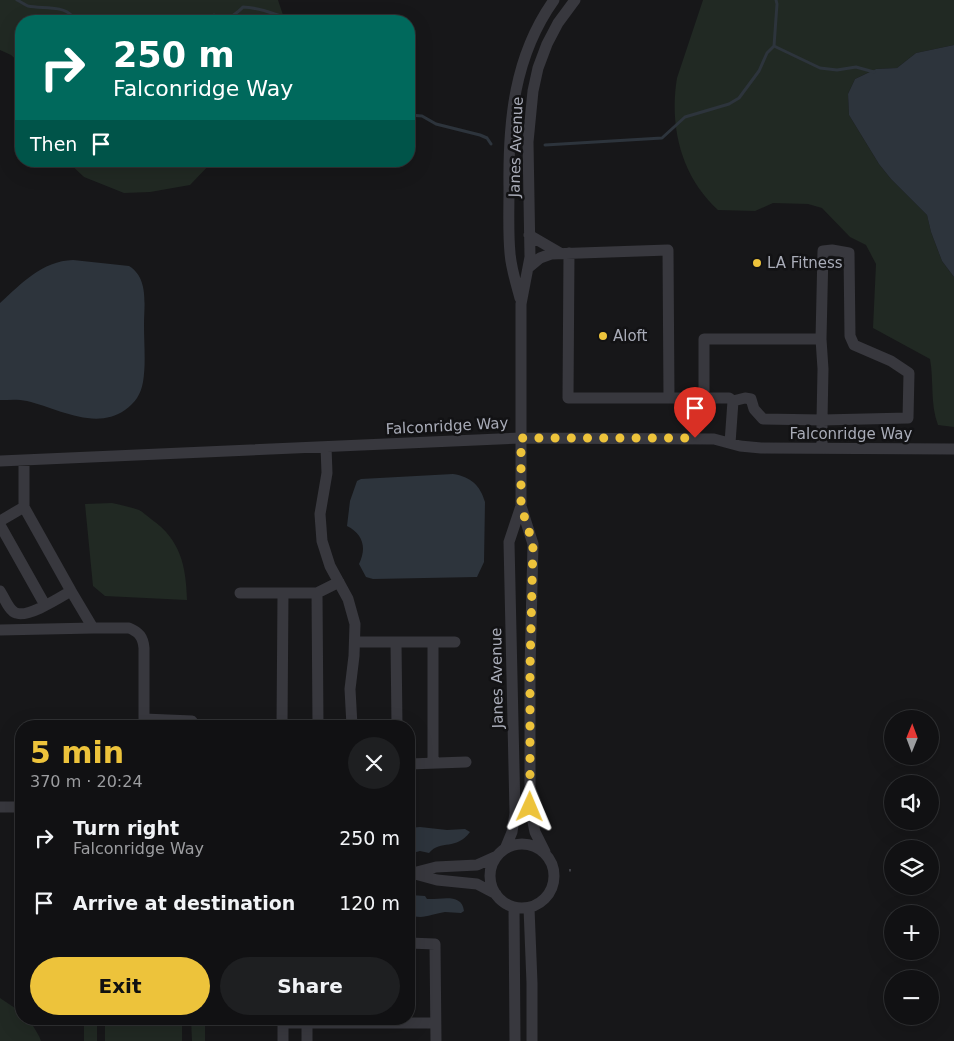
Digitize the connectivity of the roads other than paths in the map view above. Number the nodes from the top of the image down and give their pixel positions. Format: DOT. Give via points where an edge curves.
graph roads {
  1 [pos="554,0"];
  2 [pos="575,0"];
  3 [pos="529,235"];
  4 [pos="564,253"];
  5 [pos="528,268"];
  6 [pos="521,304"];
  7 [pos="821,339"];
  8 [pos="669,398"];
  9 [pos="704,398"];
  10 [pos="733,401"];
  11 [pos="822,420"];
  12 [pos="521,438"];
  13 [pos="730,443"];
  14 [pos="326,447"];
  15 [pos="822,448"];
  16 [pos="954,449"];
  17 [pos="24,460"];
  18 [pos="0,461"];
  19 [pos="521,506"];
  20 [pos="24,507"];
  21 [pos="0,523"];
  22 [pos="339,582"];
  23 [pos="0,591"];
  24 [pos="70,591"];
  25 [pos="240,593"];
  26 [pos="283,593"];
  27 [pos="317,593"];
  28 [pos="45,605"];
  29 [pos="93,628"];
  30 [pos="0,630"];
  31 [pos="354,642"];
  32 [pos="396,642"];
  33 [pos="433,642"];
  34 [pos="455,642"];
  35 [pos="143,720"];
  36 [pos="282,720"];
  37 [pos="318,720"];
  38 [pos="352,720"];
  39 [pos="397,720"];
  40 [pos="466,762"];
  41 [pos="433,763"];
  42 [pos="415,764"];
  43 [pos="0,807"];
  44 [pos="15,807"];
  45 [pos="545,852"];
  46 [pos="501,853"];
  47 [pos="415,873"];
  48 [pos="415,875"];
  49 [pos="496,894"];
  50 [pos="514,907"];
  51 [pos="530,908"];
  52 [pos="415,943"];
  53 [pos="415,1022"];
  54 [pos="435,1023"];
  55 [pos="283,1025"];
  56 [pos="306,1025"];
  57 [pos="283,1041"];
  58 [pos="307,1041"];
  59 [pos="436,1041"];
  60 [pos="514,1041"];
  61 [pos="532,1041"];
  1 -- 6 [label="street, Janes Avenue" via="532,37 517,80 513,105 509,162 510,255"];
  2 -- 3 [label="street, Janes Avenue" via="547,44 533,92 528,142"];
  3 -- 4 [label="street"];
  3 -- 5 [label="street, Janes Avenue"];
  4 -- 5 [label="street" via="540,258"];
  4 -- 8 [label="street" via="568,398"];
  4 -- 8 [label="street" via="668,250"];
  5 -- 6 [label="street, Janes Avenue"];
  6 -- 12 [label="street, Janes Avenue"];
  7 -- 9 [label="street" via="704,339"];
  7 -- 11 [label="street"];
  7 -- 11 [label="street" via="823,251 849,253 850,336 854,345 891,361 909,373 908,418"];
  8 -- 9 [label="street"];
  9 -- 10 [label="street" via="729,398"];
  10 -- 11 [label="street" via="751,399 754,409 763,419"];
  10 -- 13 [label="street"];
  11 -- 15 [label="street"];
  12 -- 13 [label="street, Falconridge Way" via="714,438"];
  12 -- 14 [label="street, Falconridge Way"];
  12 -- 19 [label="street, Janes Avenue"];
  13 -- 15 [label="street, Falconridge Way" via="761,448"];
  14 -- 17 [label="street, Falconridge Way"];
  14 -- 22 [label="street" via="327,473 320,514 322,541"];
  15 -- 16 [label="street, Falconridge Way"];
  17 -- 18 [label="street, Falconridge Way"];
  17 -- 20 [label="street"];
  19 -- 45 [label="street, Janes Avenue" via="533,544 530,807 535,832"];
  19 -- 46 [label="street, Janes Avenue" via="509,542 515,813 512,832"];
  20 -- 21 [label="street"];
  20 -- 24 [label="street"];
  21 -- 28 [label="street"];
  22 -- 27 [label="street"];
  22 -- 31 [label="street" via="355,624"];
  23 -- 28 [label="street" via="14,613 25,614"];
  24 -- 28 [label="street"];
  24 -- 29 [label="street"];
  25 -- 26 [label="street"];
  26 -- 27 [label="street"];
  26 -- 36 [label="street"];
  27 -- 37 [label="street"];
  29 -- 30 [label="street"];
  29 -- 35 [label="street" via="129,628 142,637"];
  31 -- 32 [label="street"];
  31 -- 38 [label="street" via="350,689"];
  32 -- 33 [label="street"];
  32 -- 39 [label="street"];
  33 -- 34 [label="street"];
  33 -- 41 [label="street"];
  40 -- 41 [label="street"];
  41 -- 42 [label="street"];
  43 -- 44 [label="street"];
  45 -- 46 [label="street" via="525,844 514,845"];
  45 -- 51 [label="street, Janes Avenue" via="552,862 554,884 545,899"];
  46 -- 47 [label="street" via="477,865 436,867"];
  46 -- 49 [label="street, Janes Avenue" via="492,865 490,875"];
  48 -- 49 [label="street" via="477,884"];
  49 -- 50 [label="street"];
  50 -- 51 [label="street"];
  50 -- 60 [label="street"];
  51 -- 61 [label="street"];
  52 -- 54 [label="street" via="434,944"];
  53 -- 54 [label="street"];
  54 -- 59 [label="street"];
  55 -- 57 [label="street"];
  56 -- 58 [label="street"];
}
